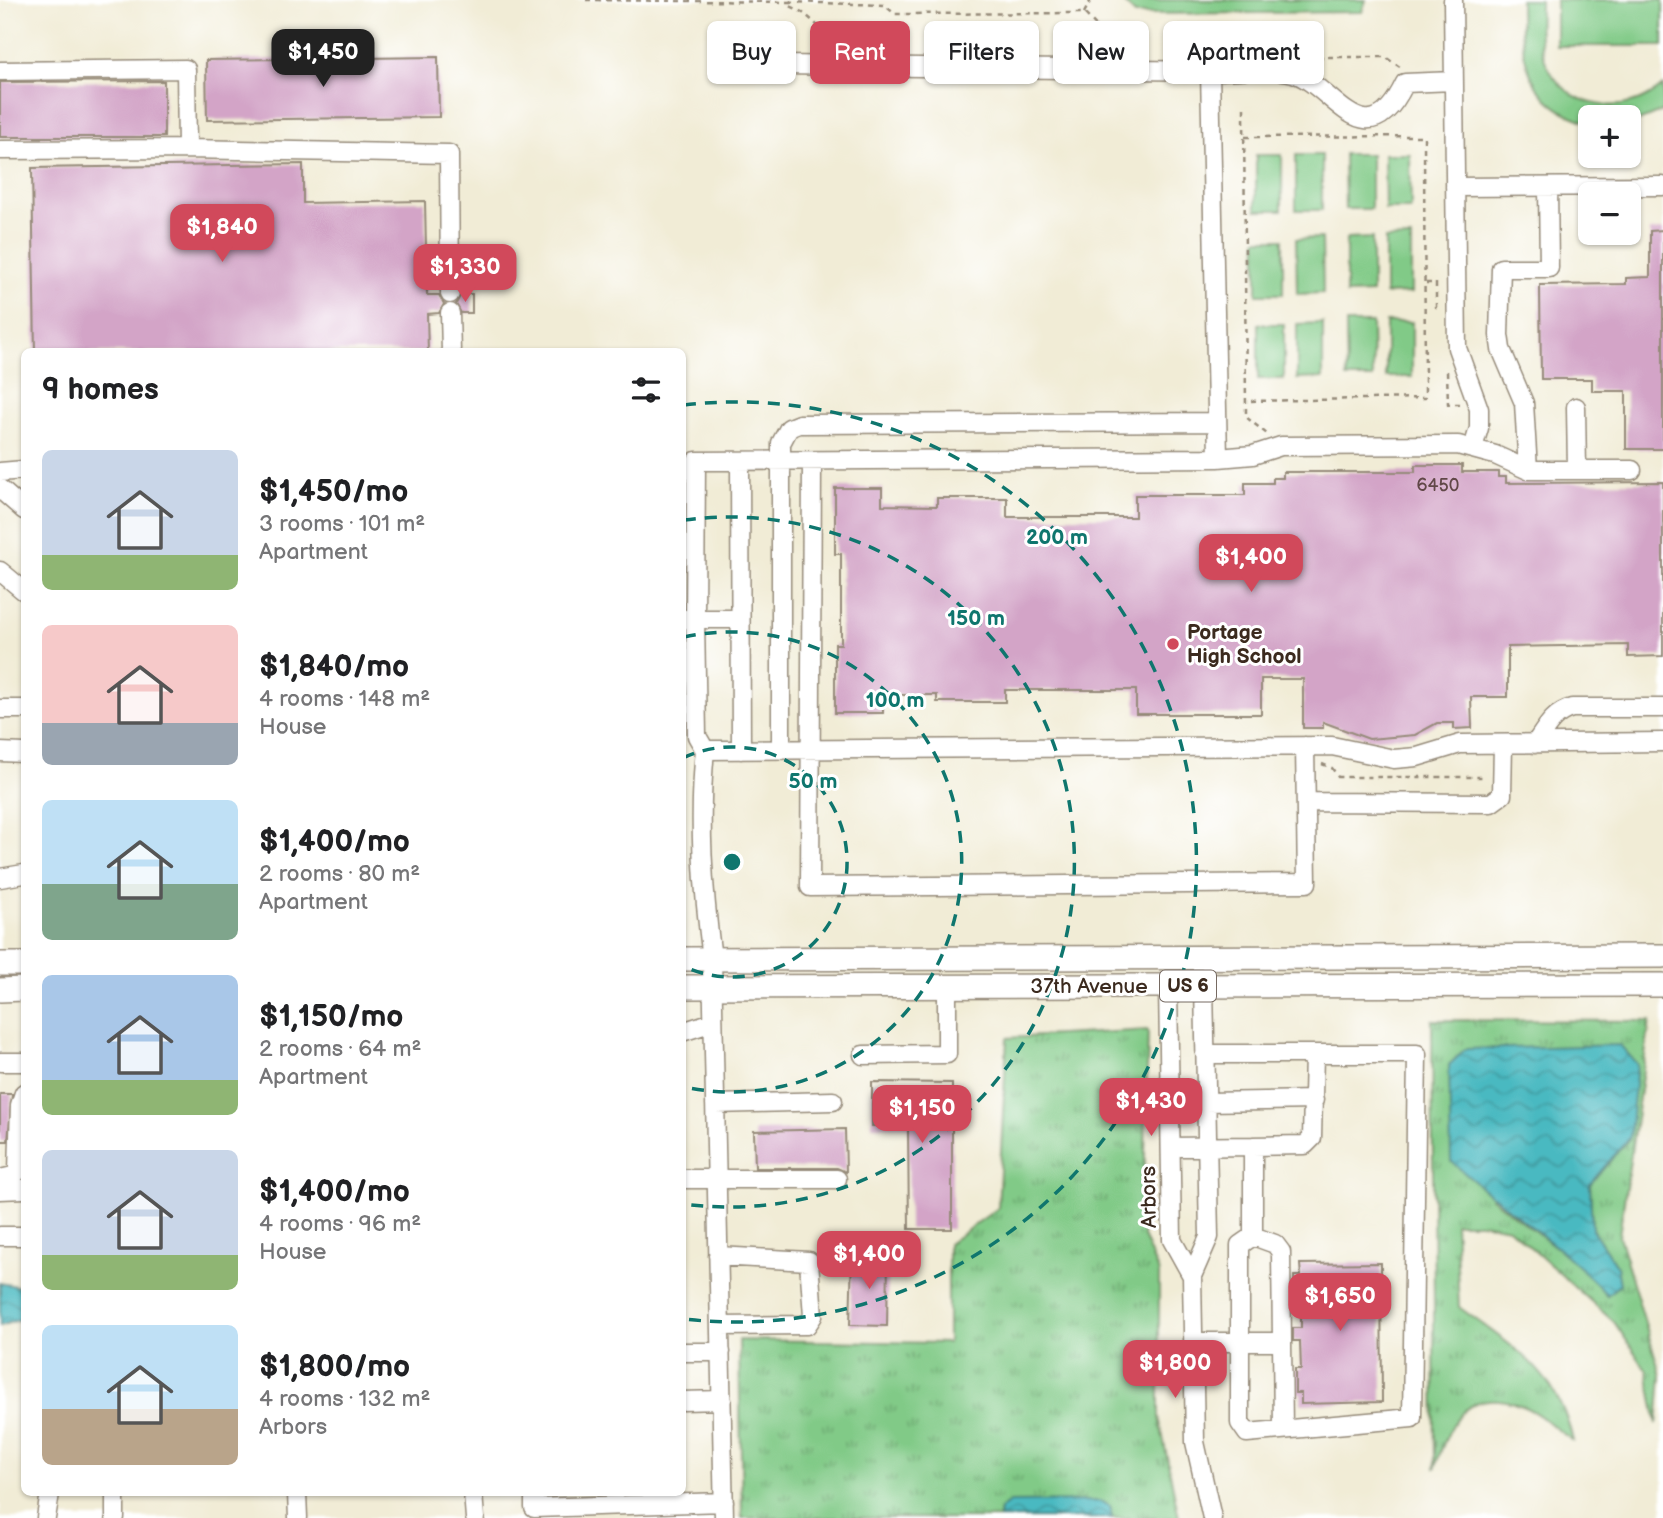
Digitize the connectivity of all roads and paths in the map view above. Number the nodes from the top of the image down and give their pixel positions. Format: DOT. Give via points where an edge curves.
graph roads {
  1 [pos="586,0"];
  2 [pos="1091,0"];
  3 [pos="1453,0"];
  4 [pos="791,1"];
  5 [pos="1084,13"];
  6 [pos="1092,21"];
  7 [pos="796,65"];
  8 [pos="1163,70"];
  9 [pos="0,71"];
  10 [pos="1454,80"];
  11 [pos="1210,84"];
  12 [pos="1312,84"];
  13 [pos="1244,108"];
  14 [pos="1245,137"];
  15 [pos="187,149"];
  16 [pos="0,150"];
  17 [pos="1663,186"];
  18 [pos="1455,187"];
  19 [pos="1548,187"];
  20 [pos="450,294"];
  21 [pos="450,313"];
  22 [pos="451,348"];
  23 [pos="1246,401"];
  24 [pos="1576,407"];
  25 [pos="1217,422"];
  26 [pos="1281,446"];
  27 [pos="1473,447"];
  28 [pos="1218,458"];
  29 [pos="740,461"];
  30 [pos="782,461"];
  31 [pos="812,461"];
  32 [pos="21,470"];
  33 [pos="1528,470"];
  34 [pos="1577,471"];
  35 [pos="1632,471"];
  36 [pos="0,472"];
  37 [pos="0,489"];
  38 [pos="21,507"];
  39 [pos="0,571"];
  40 [pos="21,588"];
  41 [pos="689,619"];
  42 [pos="740,619"];
  43 [pos="689,659"];
  44 [pos="0,709"];
  45 [pos="21,709"];
  46 [pos="1663,709"];
  47 [pos="695,738"];
  48 [pos="1663,742"];
  49 [pos="1503,744"];
  50 [pos="1535,744"];
  51 [pos="1305,746"];
  52 [pos="741,750"];
  53 [pos="782,750"];
  54 [pos="809,750"];
  55 [pos="0,752"];
  56 [pos="21,753"];
  57 [pos="1306,803"];
  58 [pos="21,874"];
  59 [pos="0,878"];
  60 [pos="1663,956"];
  61 [pos="686,959"];
  62 [pos="712,959"];
  63 [pos="0,964"];
  64 [pos="21,964"];
  65 [pos="1204,985"];
  66 [pos="1663,985"];
  67 [pos="1168,986"];
  68 [pos="686,987"];
  69 [pos="947,987"];
  70 [pos="713,988"];
  71 [pos="21,989"];
  72 [pos="0,990"];
  73 [pos="713,1022"];
  74 [pos="686,1031"];
  75 [pos="1205,1054"];
  76 [pos="1314,1054"];
  77 [pos="863,1055"];
  78 [pos="0,1062"];
  79 [pos="21,1062"];
  80 [pos="1314,1100"];
  81 [pos="833,1101"];
  82 [pos="21,1102"];
  83 [pos="1206,1102"];
  84 [pos="715,1104"];
  85 [pos="1207,1146"];
  86 [pos="1253,1146"];
  87 [pos="1171,1147"];
  88 [pos="0,1179"];
  89 [pos="717,1179"];
  90 [pos="837,1179"];
  91 [pos="686,1180"];
  92 [pos="21,1189"];
  93 [pos="0,1190"];
  94 [pos="0,1236"];
  95 [pos="21,1236"];
  96 [pos="1253,1236"];
  97 [pos="718,1256"];
  98 [pos="1192,1276"];
  99 [pos="720,1326"];
  100 [pos="1193,1342"];
  101 [pos="1240,1342"];
  102 [pos="1282,1342"];
  103 [pos="686,1352"];
  104 [pos="720,1352"];
  105 [pos="722,1400"];
  106 [pos="686,1401"];
  107 [pos="1283,1430"];
  108 [pos="50,1496"];
  109 [pos="115,1496"];
  110 [pos="297,1496"];
  111 [pos="473,1496"];
  112 [pos="534,1496"];
  113 [pos="675,1498"];
  114 [pos="724,1510"];
  115 [pos="46,1518"];
  116 [pos="115,1518"];
  117 [pos="298,1518"];
  118 [pos="475,1518"];
  119 [pos="1212,1518"];
  1 -- 4 [label="path"];
  2 -- 5 [label="path"];
  3 -- 10 [label="street"];
  4 -- 5 [label="path" via="884,5 895,14"];
  5 -- 6 [label="path"];
  7 -- 8 [label="street"];
  9 -- 15 [label="street" via="186,69"];
  10 -- 12 [label="street" via="1405,83 1396,100 1371,118 1345,113"];
  10 -- 18 [label="street"];
  11 -- 25 [label="street"];
  13 -- 14 [label="path"];
  14 -- 23 [label="path"];
  14 -- 23 [label="path" via="1424,136 1426,283 1425,398"];
  15 -- 16 [label="street"];
  15 -- 20 [label="street" via="449,154"];
  17 -- 19 [label="street"];
  18 -- 19 [label="street"];
  18 -- 27 [label="street" via="1457,348 1479,409"];
  19 -- 33 [label="street" via="1549,268 1501,268 1499,335 1524,403"];
  21 -- 22 [label="street"];
  23 -- 26 [label="path" via="1246,417"];
  24 -- 34 [label="street"];
  25 -- 28 [label="street"];
  25 -- 30 [label="street" via="799,424 783,436"];
  26 -- 27 [label="street"];
  26 -- 28 [label="street" via="1253,455"];
  27 -- 33 [label="street"];
  28 -- 31 [label="street"];
  29 -- 30 [label="street"];
  29 -- 41 [label="street" via="696,461"];
  29 -- 42 [label="street"];
  30 -- 31 [label="street"];
  30 -- 53 [label="street"];
  31 -- 54 [label="street"];
  32 -- 36 [label="street"];
  33 -- 34 [label="street"];
  34 -- 35 [label="street"];
  37 -- 38 [label="street"];
  39 -- 40 [label="street"];
  41 -- 42 [label="street"];
  41 -- 43 [label="street"];
  42 -- 52 [label="street"];
  43 -- 47 [label="street"];
  44 -- 45 [label="street"];
  46 -- 50 [label="street" via="1572,708 1550,721"];
  47 -- 52 [label="street"];
  47 -- 62 [label="street"];
  48 -- 50 [label="street"];
  49 -- 50 [label="street"];
  49 -- 51 [label="street" via="1454,745 1394,759 1339,746"];
  49 -- 57 [label="street" via="1504,788 1498,801"];
  51 -- 54 [label="street"];
  51 -- 57 [label="street"];
  52 -- 53 [label="street"];
  53 -- 54 [label="street"];
  54 -- 57 [label="street" via="810,887 1307,883"];
  55 -- 56 [label="street"];
  58 -- 59 [label="street"];
  60 -- 62 [label="main road, 37th Avenue / US 6"];
  61 -- 62 [label="main road, 37th Avenue / US 6"];
  62 -- 70 [label="street"];
  63 -- 64 [label="main road"];
  65 -- 66 [label="main road, 37th Avenue / US 6"];
  65 -- 67 [label="main road, 37th Avenue / US 6"];
  65 -- 75 [label="street, Arbors"];
  67 -- 69 [label="main road, 37th Avenue / US 6"];
  67 -- 87 [label="street, Arbors"];
  68 -- 70 [label="main road, 37th Avenue / US 6"];
  69 -- 70 [label="main road, 37th Avenue / US 6"];
  69 -- 77 [label="street" via="947,1054"];
  70 -- 73 [label="street"];
  71 -- 72 [label="main road"];
  73 -- 74 [label="street"];
  73 -- 84 [label="street"];
  75 -- 76 [label="street"];
  75 -- 83 [label="street, Arbors"];
  76 -- 80 [label="street"];
  76 -- 107 [label="street" via="1417,1054 1412,1418"];
  78 -- 79 [label="street"];
  80 -- 83 [label="street"];
  80 -- 86 [label="street" via="1312,1138 1305,1145"];
  81 -- 84 [label="street"];
  82 -- 88 [label="street" via="18,1171"];
  83 -- 85 [label="street, Arbors"];
  84 -- 89 [label="street"];
  85 -- 86 [label="street"];
  85 -- 87 [label="street"];
  85 -- 98 [label="street, Arbors" via="1209,1237"];
  86 -- 96 [label="street"];
  87 -- 98 [label="street, Arbors" via="1172,1240"];
  89 -- 90 [label="street"];
  89 -- 91 [label="street"];
  89 -- 97 [label="street"];
  92 -- 93 [label="street"];
  94 -- 95 [label="street"];
  96 -- 101 [label="street" via="1240,1245"];
  96 -- 102 [label="street" via="1275,1244 1281,1252"];
  97 -- 99 [label="street"];
  97 -- 99 [label="street" via="809,1261 813,1316 807,1325"];
  98 -- 100 [label="street, Arbors"];
  99 -- 104 [label="street"];
  100 -- 101 [label="street"];
  100 -- 119 [label="street, Arbors" via="1195,1442"];
  101 -- 102 [label="street"];
  101 -- 107 [label="street" via="1240,1423 1247,1433"];
  102 -- 107 [label="street"];
  103 -- 104 [label="street"];
  104 -- 105 [label="street"];
  105 -- 106 [label="street"];
  105 -- 114 [label="street"];
  108 -- 115 [label="street"];
  109 -- 116 [label="street"];
  110 -- 117 [label="street"];
  111 -- 118 [label="street"];
  112 -- 113 [label="street" via="534,1508"];
  113 -- 114 [label="street"];
}
